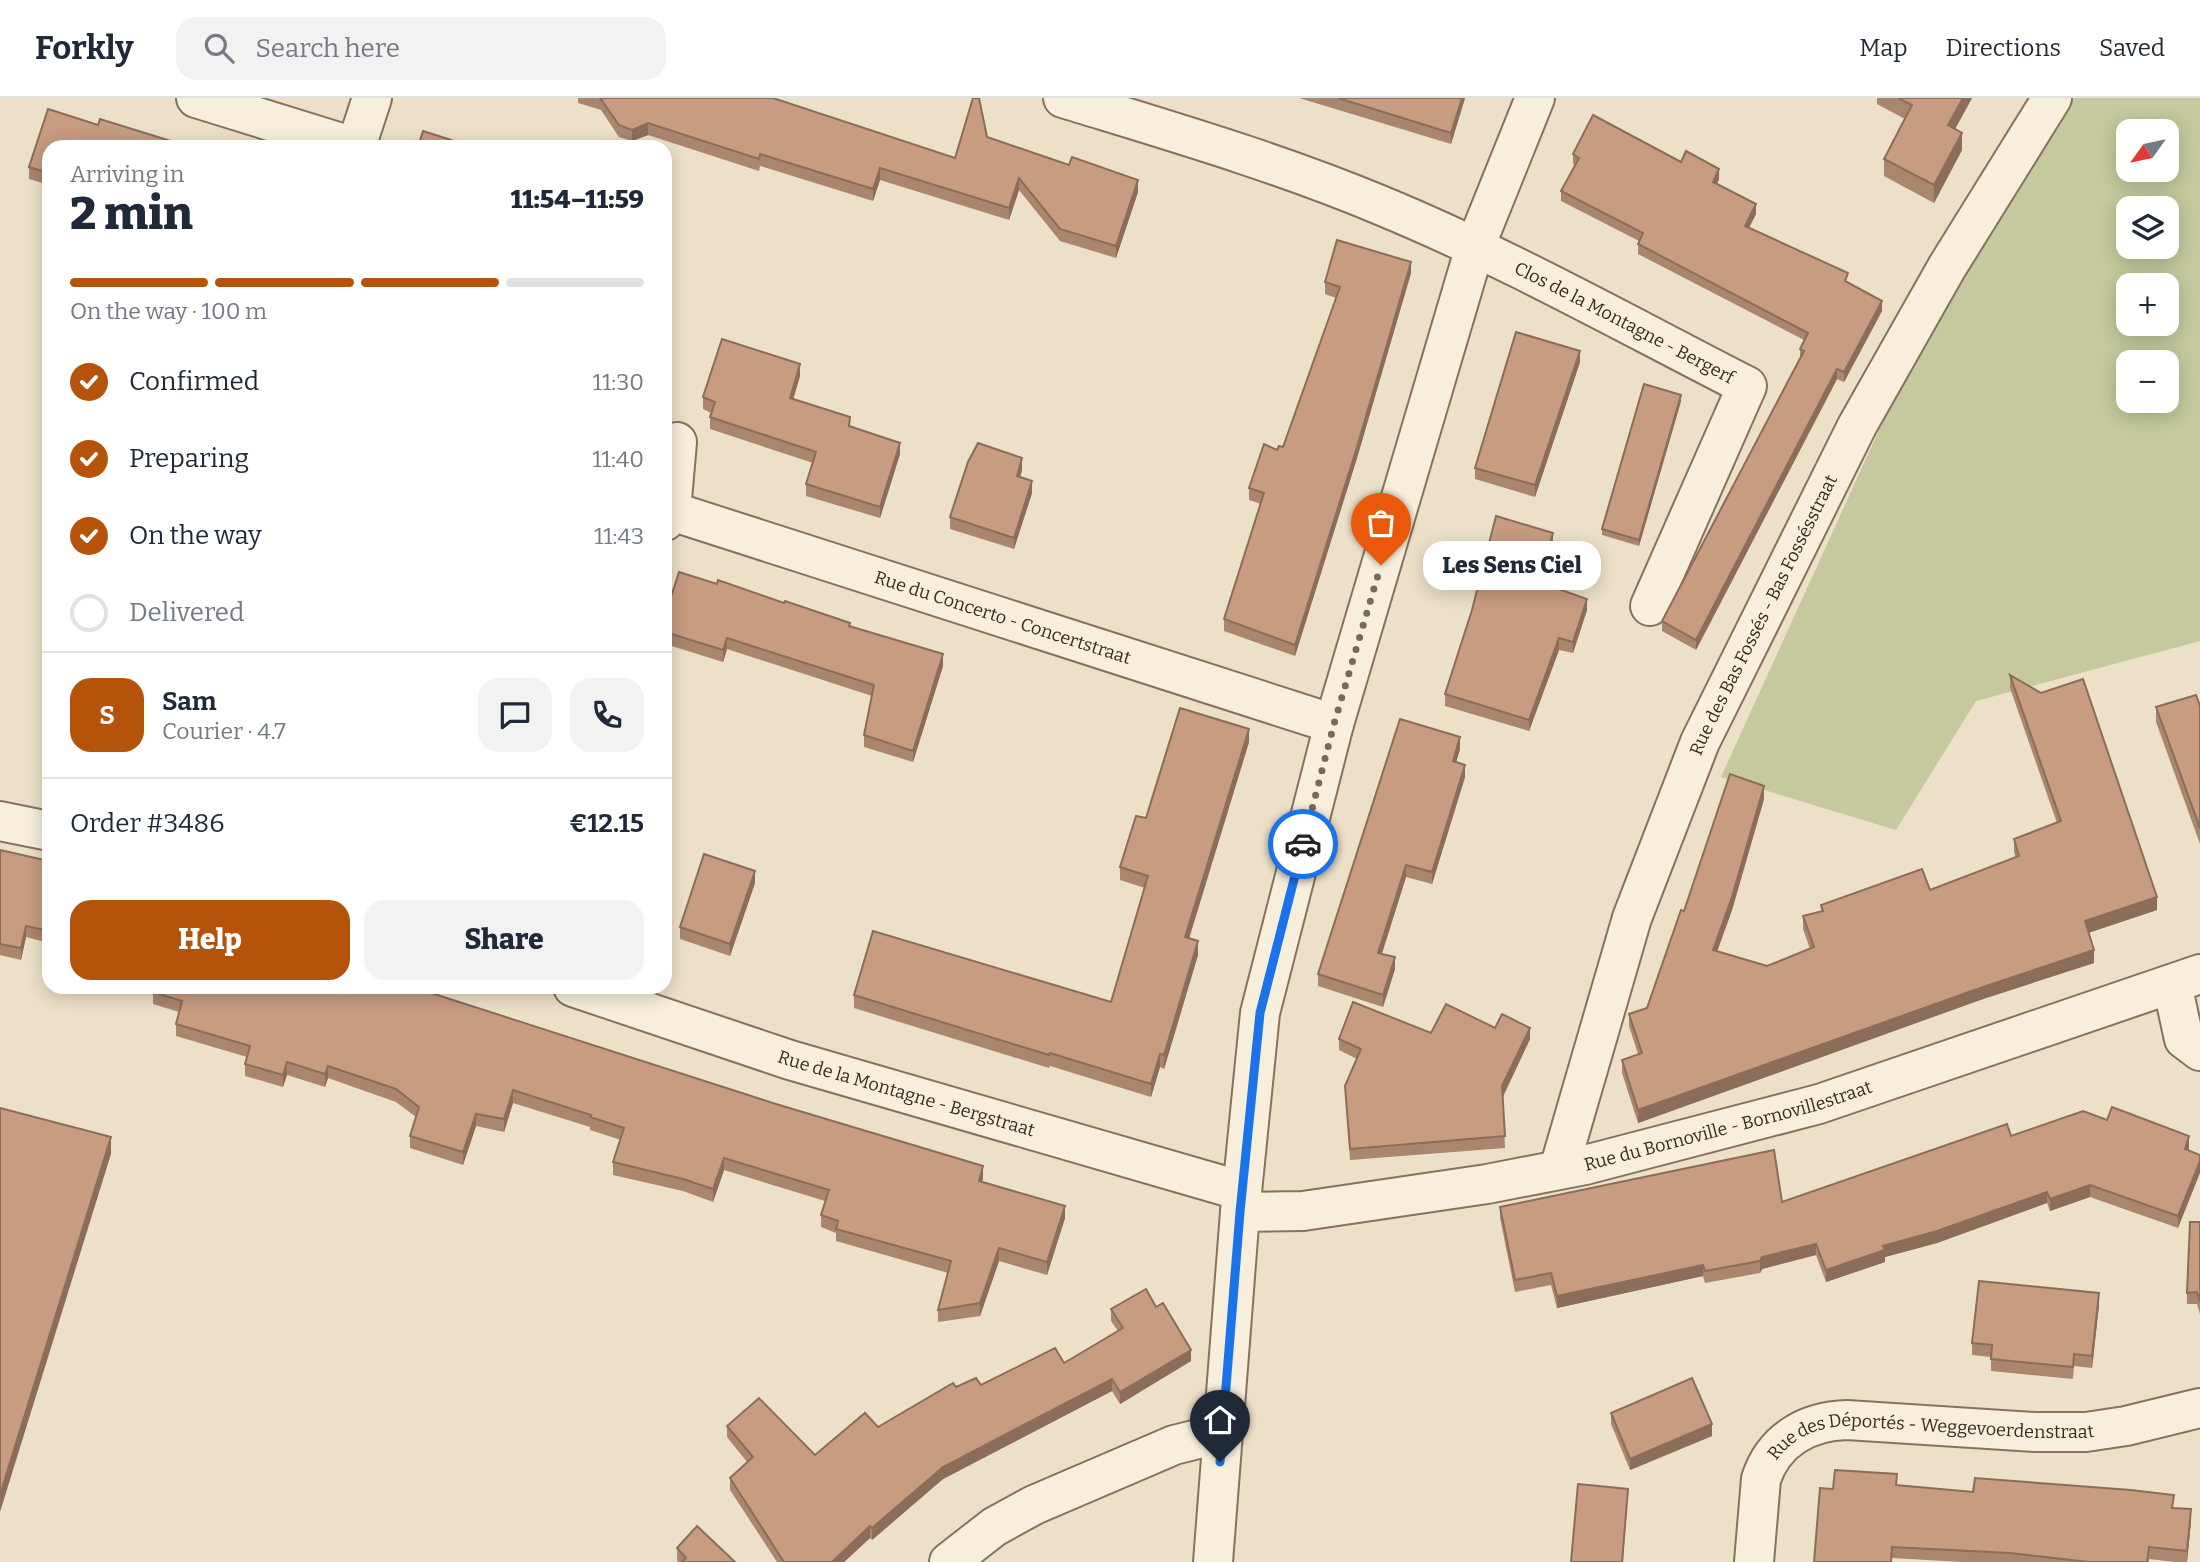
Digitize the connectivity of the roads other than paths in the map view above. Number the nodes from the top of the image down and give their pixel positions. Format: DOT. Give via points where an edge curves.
graph roads {
  1 [pos="196,98"];
  2 [pos="372,98"];
  3 [pos="1063,98"];
  4 [pos="1535,98"];
  5 [pos="2052,98"];
  6 [pos="332,140"];
  7 [pos="357,140"];
  8 [pos="1475,247"];
  9 [pos="677,442"];
  10 [pos="672,483"];
  11 [pos="672,517"];
  12 [pos="1650,606"];
  13 [pos="1334,724"];
  14 [pos="0,821"];
  15 [pos="42,830"];
  16 [pos="2186,979"];
  17 [pos="594,994"];
  18 [pos="2200,1051"];
  19 [pos="1559,1170"];
  20 [pos="1241,1201"];
  21 [pos="2200,1408"];
  22 [pos="1222,1437"];
  23 [pos="949,1562"];
  24 [pos="1213,1562"];
  25 [pos="1754,1562"];
  1 -- 6 [label="street"];
  2 -- 7 [label="street"];
  3 -- 8 [label="street, Clos de la Montagne - Bergerf" via="1333,186"];
  4 -- 8 [label="street"];
  5 -- 19 [label="street, Rue des Bas Fossés - Bas Fossésstraat" via="1947,267 1857,426 1700,742 1632,918"];
  8 -- 12 [label="street, Clos de la Montagne - Bergerf" via="1747,386"];
  8 -- 13 [label="street"];
  9 -- 10 [label="street, Rue du Concerto - Concertstraat"];
  11 -- 13 [label="street, Rue du Concerto - Concertstraat"];
  13 -- 20 [label="street" via="1260,1013"];
  14 -- 15 [label="street"];
  16 -- 18 [label="street" via="2184,1039"];
  16 -- 19 [label="street, Rue du Bornoville - Bornovillestraat" via="1819,1104"];
  17 -- 20 [label="street, Rue de la Montagne - Bergstraat"];
  19 -- 20 [label="street, Rue du Bornoville - Bornovillestraat" via="1312,1210"];
  20 -- 22 [label="street"];
  21 -- 25 [label="street, Rue des Déportés - Weggevoerdenstraat" via="2086,1432 1847,1420 1817,1424 1781,1444 1765,1466"];
  22 -- 23 [label="street" via="1174,1445 1034,1505 994,1527"];
  22 -- 24 [label="street"];
}
